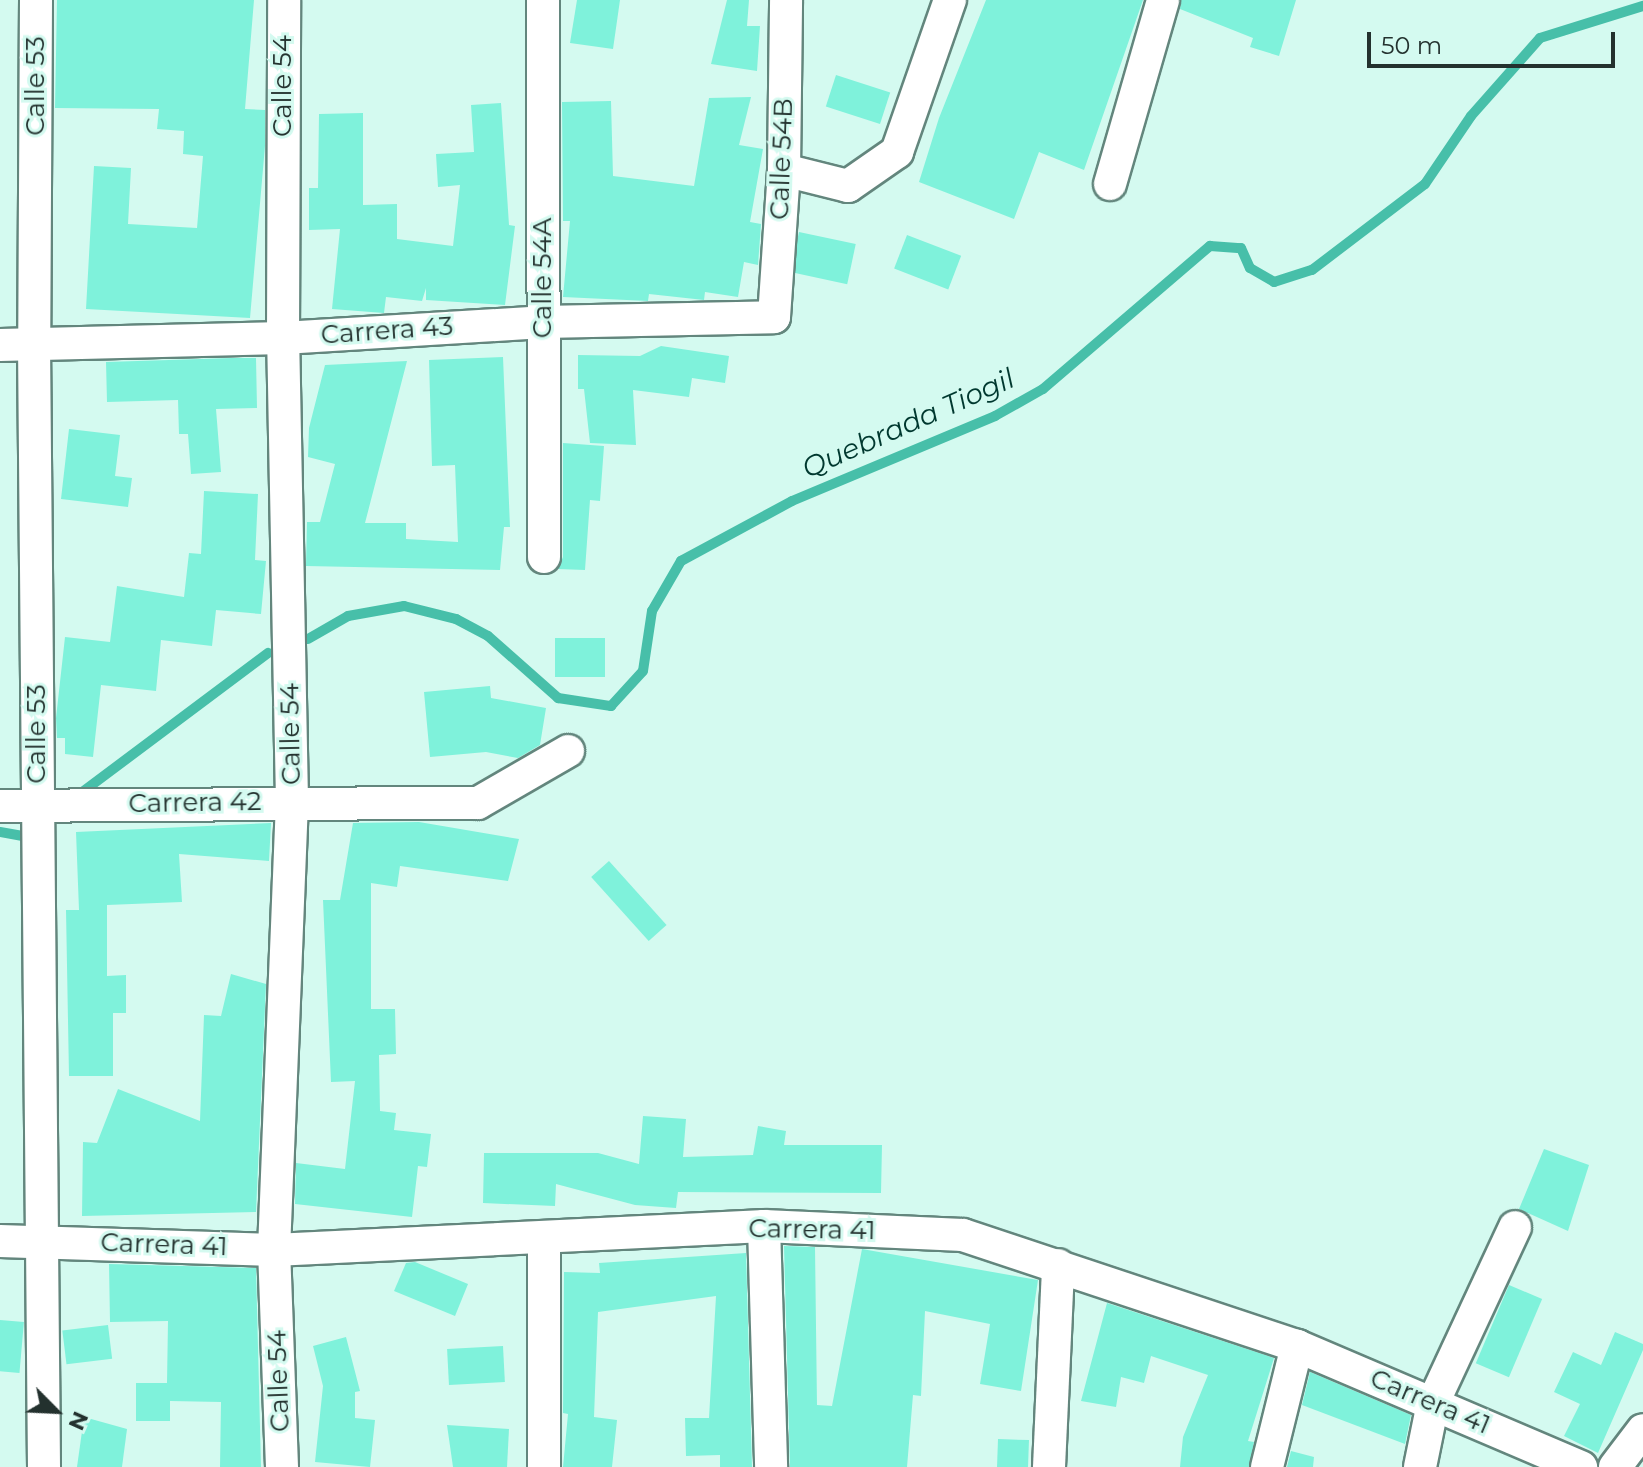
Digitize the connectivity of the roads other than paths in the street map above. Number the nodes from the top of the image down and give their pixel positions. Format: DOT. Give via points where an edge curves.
graph roads {
  1 [pos="36,0"];
  2 [pos="284,0"];
  3 [pos="543,0"];
  4 [pos="786,0"];
  5 [pos="950,0"];
  6 [pos="1163,0"];
  7 [pos="784,170"];
  8 [pos="1110,184"];
  9 [pos="774,317"];
  10 [pos="543,322"];
  11 [pos="283,338"];
  12 [pos="34,343"];
  13 [pos="0,345"];
  14 [pos="544,557"];
  15 [pos="568,751"];
  16 [pos="292,801"];
  17 [pos="0,806"];
  18 [pos="37,807"];
  19 [pos="764,1226"];
  20 [pos="1515,1227"];
  21 [pos="43,1240"];
  22 [pos="544,1240"];
  23 [pos="0,1241"];
  24 [pos="274,1250"];
  25 [pos="1058,1265"];
  26 [pos="1297,1346"];
  27 [pos="1433,1403"];
  28 [pos="1643,1430"];
  29 [pos="44,1467"];
  30 [pos="282,1467"];
  31 [pos="544,1467"];
  32 [pos="771,1467"];
  33 [pos="1049,1467"];
  34 [pos="1267,1467"];
  35 [pos="1420,1467"];
  36 [pos="1581,1467"];
  37 [pos="1615,1467"];
  1 -- 12 [label="street, Calle 53"];
  2 -- 11 [label="street, Calle 54"];
  3 -- 10 [label="street, Calle 54A"];
  4 -- 7 [label="street, Calle 54B"];
  5 -- 7 [label="street" via="897,152 848,186"];
  6 -- 8 [label="street"];
  7 -- 9 [label="street, Calle 54B"];
  9 -- 10 [label="street, Carrera 43"];
  10 -- 11 [label="street, Carrera 43"];
  10 -- 14 [label="street, Calle 54A"];
  11 -- 12 [label="street, Carrera 43"];
  11 -- 16 [label="street, Calle 54"];
  12 -- 13 [label="street, Carrera 43"];
  12 -- 18 [label="street, Calle 53"];
  15 -- 16 [label="street, Carrera 42" via="478,803"];
  16 -- 18 [label="street, Carrera 42"];
  16 -- 24 [label="street, Calle 54"];
  17 -- 18 [label="street, Carrera 42"];
  18 -- 21 [label="street, Calle 53"];
  19 -- 22 [label="street, Carrera 41"];
  19 -- 25 [label="street, Carrera 41" via="963,1235"];
  19 -- 32 [label="street"];
  20 -- 27 [label="street"];
  21 -- 23 [label="street, Carrera 41"];
  21 -- 24 [label="street, Carrera 41"];
  21 -- 29 [label="street, Calle 53"];
  22 -- 24 [label="street, Carrera 41"];
  22 -- 31 [label="street"];
  24 -- 30 [label="street, Calle 54"];
  25 -- 26 [label="street, Carrera 41"];
  25 -- 33 [label="street"];
  26 -- 27 [label="street, Carrera 41"];
  26 -- 34 [label="street"];
  27 -- 35 [label="street"];
  27 -- 36 [label="street, Carrera 41"];
  28 -- 37 [label="street"];
}
